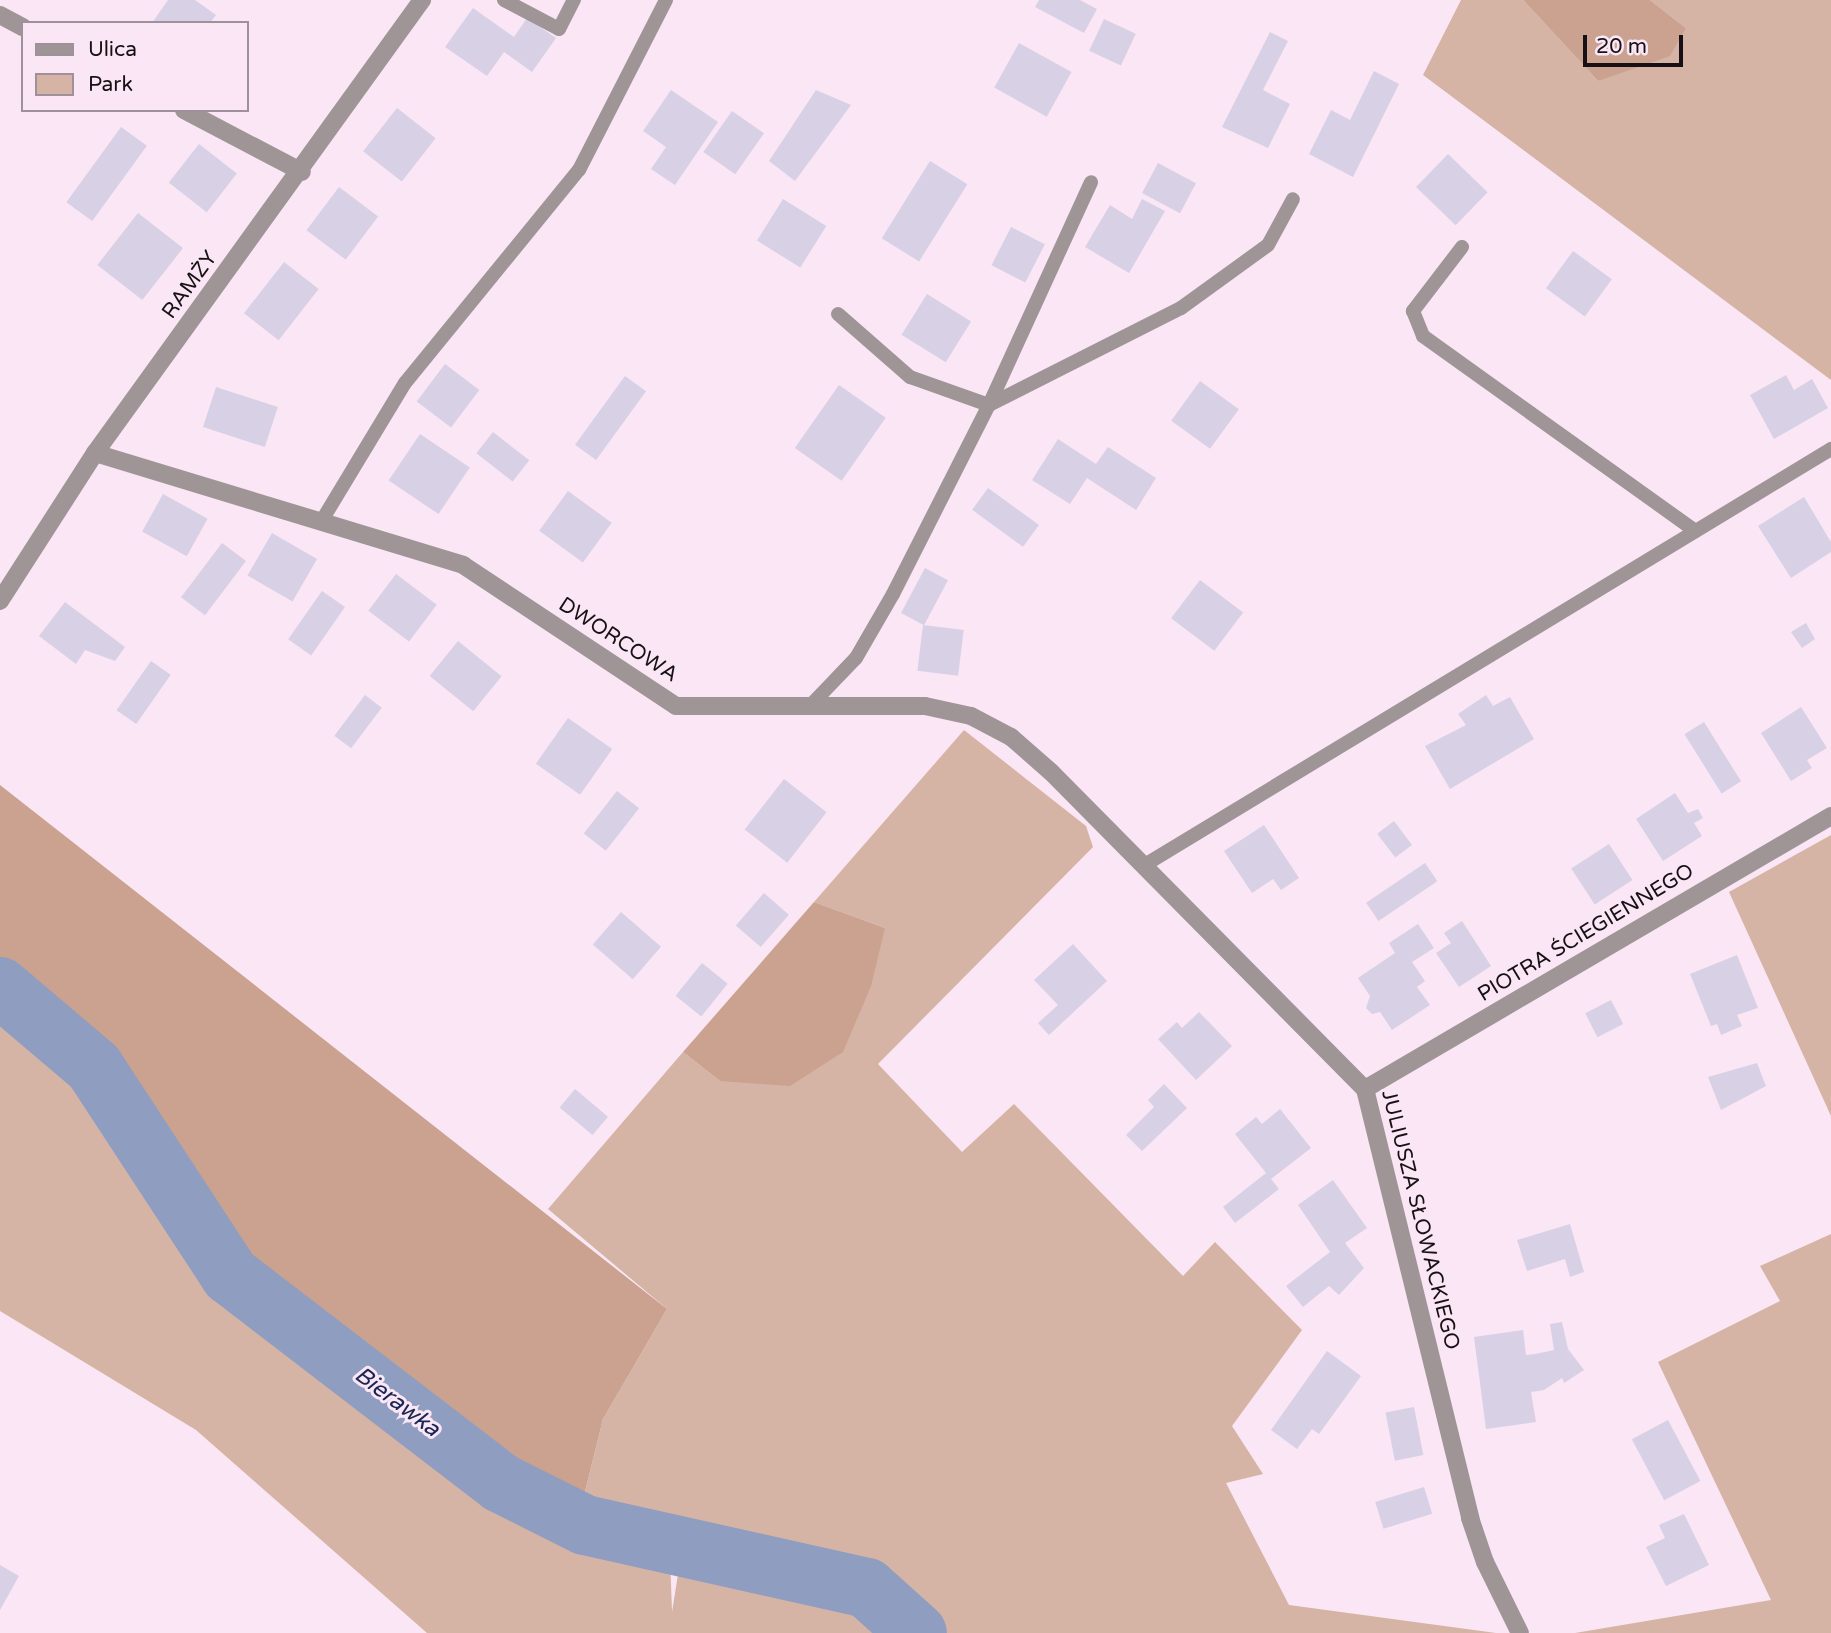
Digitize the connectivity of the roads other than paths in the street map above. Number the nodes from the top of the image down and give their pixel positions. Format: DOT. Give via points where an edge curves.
graph roads {
  1 [pos="422,0"];
  2 [pos="504,0"];
  3 [pos="574,0"];
  4 [pos="666,0"];
  5 [pos="0,15"];
  6 [pos="21,26"];
  7 [pos="188,112"];
  8 [pos="302,172"];
  9 [pos="1091,182"];
  10 [pos="1293,199"];
  11 [pos="1462,247"];
  12 [pos="838,314"];
  13 [pos="989,405"];
  14 [pos="1831,449"];
  15 [pos="95,453"];
  16 [pos="321,522"];
  17 [pos="1695,531"];
  18 [pos="0,601"];
  19 [pos="808,708"];
  20 [pos="1831,816"];
  21 [pos="1138,861"];
  22 [pos="1365,1089"];
  23 [pos="1520,1633"];
  1 -- 8 [label="street, RAMŻY"];
  2 -- 3 [label="lane" via="559,29"];
  4 -- 16 [label="lane" via="579,170 405,383"];
  5 -- 6 [label="street"];
  7 -- 8 [label="street"];
  8 -- 15 [label="street, RAMŻY"];
  9 -- 13 [label="lane"];
  10 -- 13 [label="lane" via="1268,244 1181,308"];
  11 -- 17 [label="lane" via="1413,311 1423,337"];
  12 -- 13 [label="lane" via="910,377"];
  13 -- 19 [label="lane" via="856,658"];
  14 -- 17 [label="lane"];
  15 -- 16 [label="street, DWORCOWA"];
  15 -- 18 [label="street, RAMŻY"];
  16 -- 19 [label="street, DWORCOWA" via="463,565 676,706"];
  17 -- 21 [label="lane"];
  19 -- 21 [label="street, DWORCOWA" via="925,706 971,716 1011,737"];
  20 -- 22 [label="street, PIOTRA ŚCIEGIENNEGO"];
  21 -- 22 [label="street, JULIUSZA SŁOWACKIEGO"];
  22 -- 23 [label="street, JULIUSZA SŁOWACKIEGO" via="1470,1518 1485,1562"];
}
